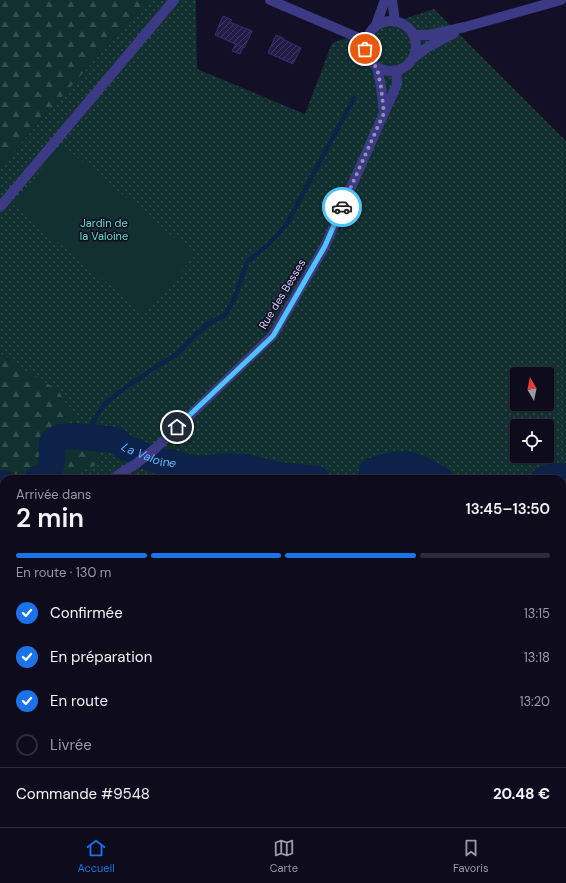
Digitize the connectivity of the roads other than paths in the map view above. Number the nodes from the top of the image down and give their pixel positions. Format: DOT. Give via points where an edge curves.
graph roads {
  1 [pos="174,0"];
  2 [pos="270,0"];
  3 [pos="385,0"];
  4 [pos="392,0"];
  5 [pos="561,0"];
  6 [pos="395,21"];
  7 [pos="376,25"];
  8 [pos="465,27"];
  9 [pos="414,35"];
  10 [pos="366,41"];
  11 [pos="413,58"];
  12 [pos="377,68"];
  13 [pos="396,71"];
  14 [pos="384,113"];
  15 [pos="0,207"];
  16 [pos="118,475"];
  1 -- 15 [label="street"];
  2 -- 10 [label="street"];
  3 -- 7 [label="street"];
  4 -- 6 [label="street"];
  5 -- 8 [label="street"];
  6 -- 7 [label="street" via="389,20"];
  6 -- 9 [label="street" via="403,23"];
  7 -- 10 [label="street"];
  8 -- 9 [label="street" via="429,35"];
  8 -- 11 [label="street"];
  9 -- 11 [label="street" via="416,50"];
  10 -- 12 [label="street" via="367,56"];
  11 -- 13 [label="street" via="409,64"];
  12 -- 13 [label="street"];
  12 -- 14 [label="street"];
  13 -- 14 [label="street, Rue des Besses" via="397,84"];
  14 -- 16 [label="street, Rue des Besses" via="325,246 273,336 156,448"];
}
